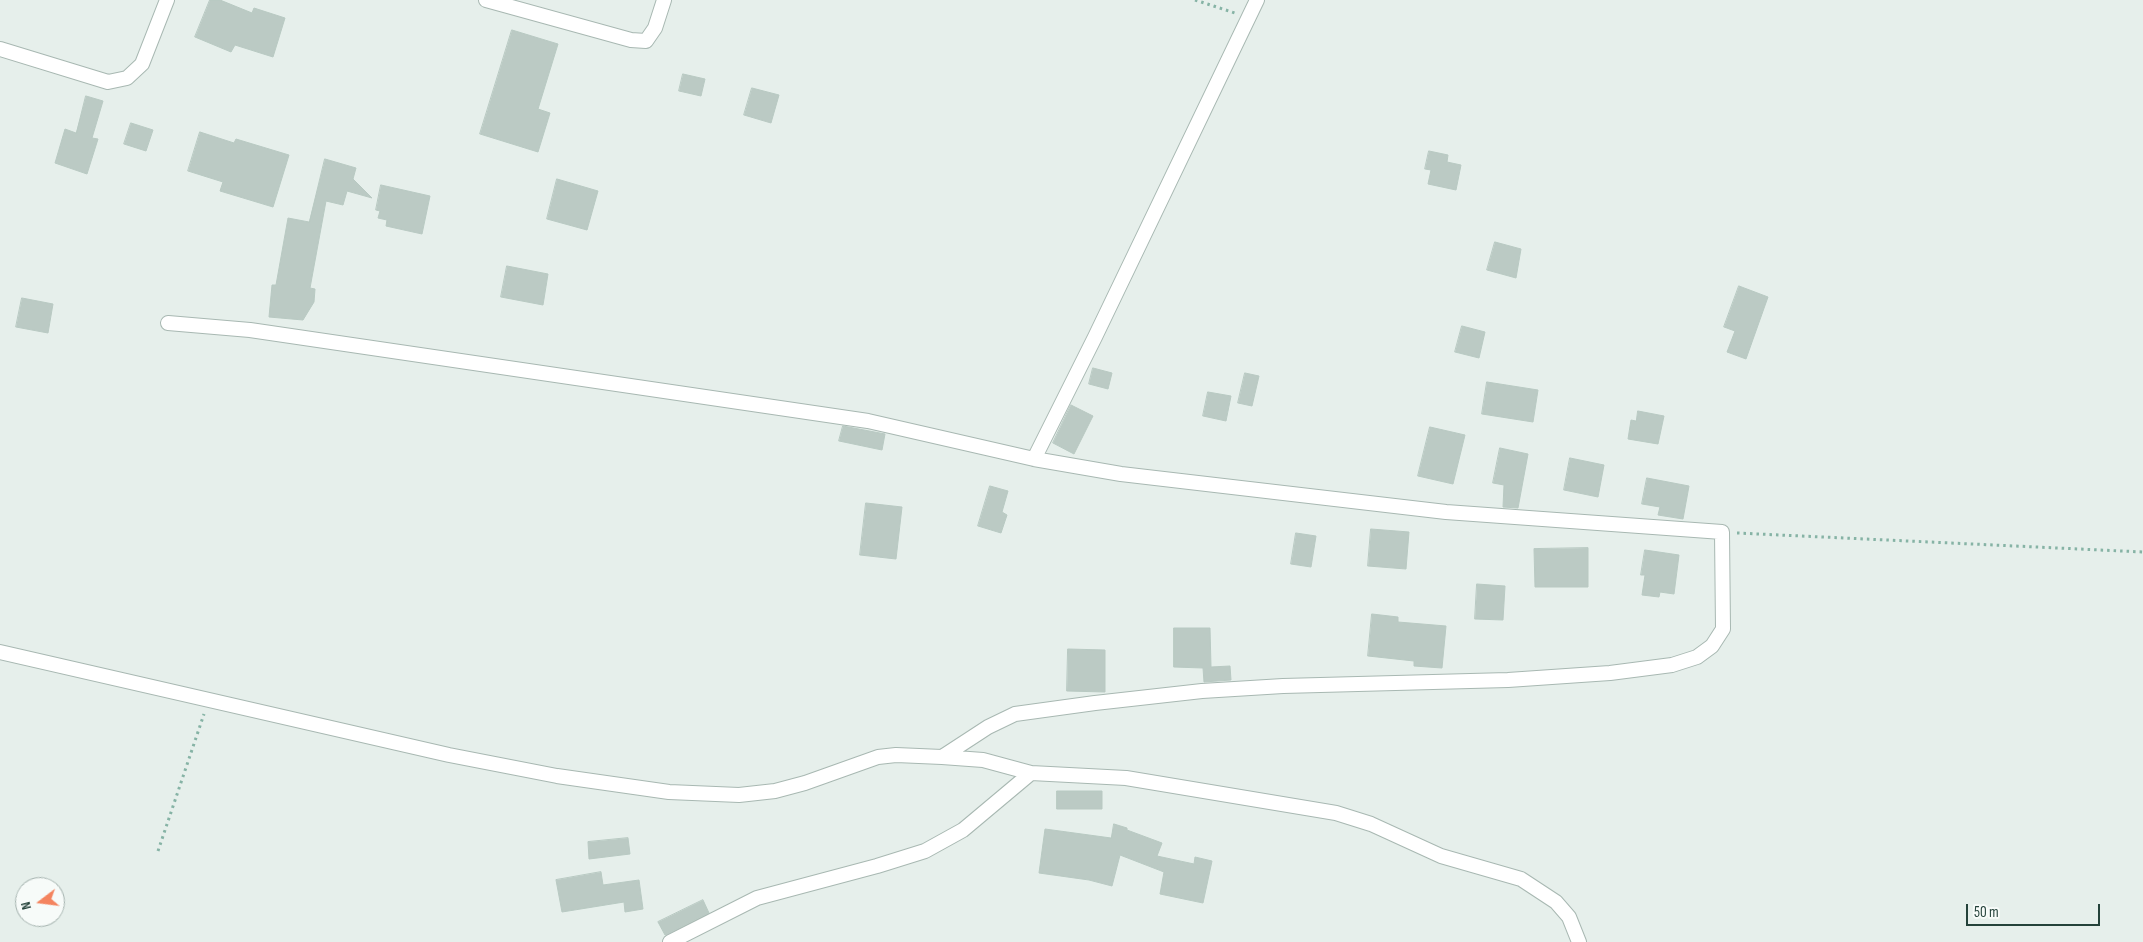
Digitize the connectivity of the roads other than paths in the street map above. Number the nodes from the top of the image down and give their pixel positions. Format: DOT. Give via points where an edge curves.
graph roads {
  1 [pos="167,0"];
  2 [pos="486,0"];
  3 [pos="664,0"];
  4 [pos="1257,0"];
  5 [pos="0,49"];
  6 [pos="168,323"];
  7 [pos="1034,459"];
  8 [pos="0,652"];
  9 [pos="942,756"];
  10 [pos="1031,772"];
  11 [pos="670,942"];
  12 [pos="1579,942"];
  1 -- 5 [label="street" via="142,64 127,78 108,82"];
  2 -- 3 [label="street" via="631,40 646,41 655,28"];
  4 -- 7 [label="street"];
  6 -- 7 [label="street" via="250,330 868,421"];
  7 -- 9 [label="street" via="1121,474 1446,512 1722,532 1723,629 1712,646 1697,656 1672,665 1610,673 1508,680 1283,686 1202,691 1069,706 1007,717"];
  8 -- 9 [label="street" via="449,755 557,776 669,792 738,795 775,791 878,757"];
  9 -- 10 [label="street" via="983,760"];
  10 -- 11 [label="street" via="963,830 925,851 757,898"];
  10 -- 12 [label="street" via="1126,778 1336,813 1371,824 1441,856 1521,879 1556,902 1569,917"];
}
